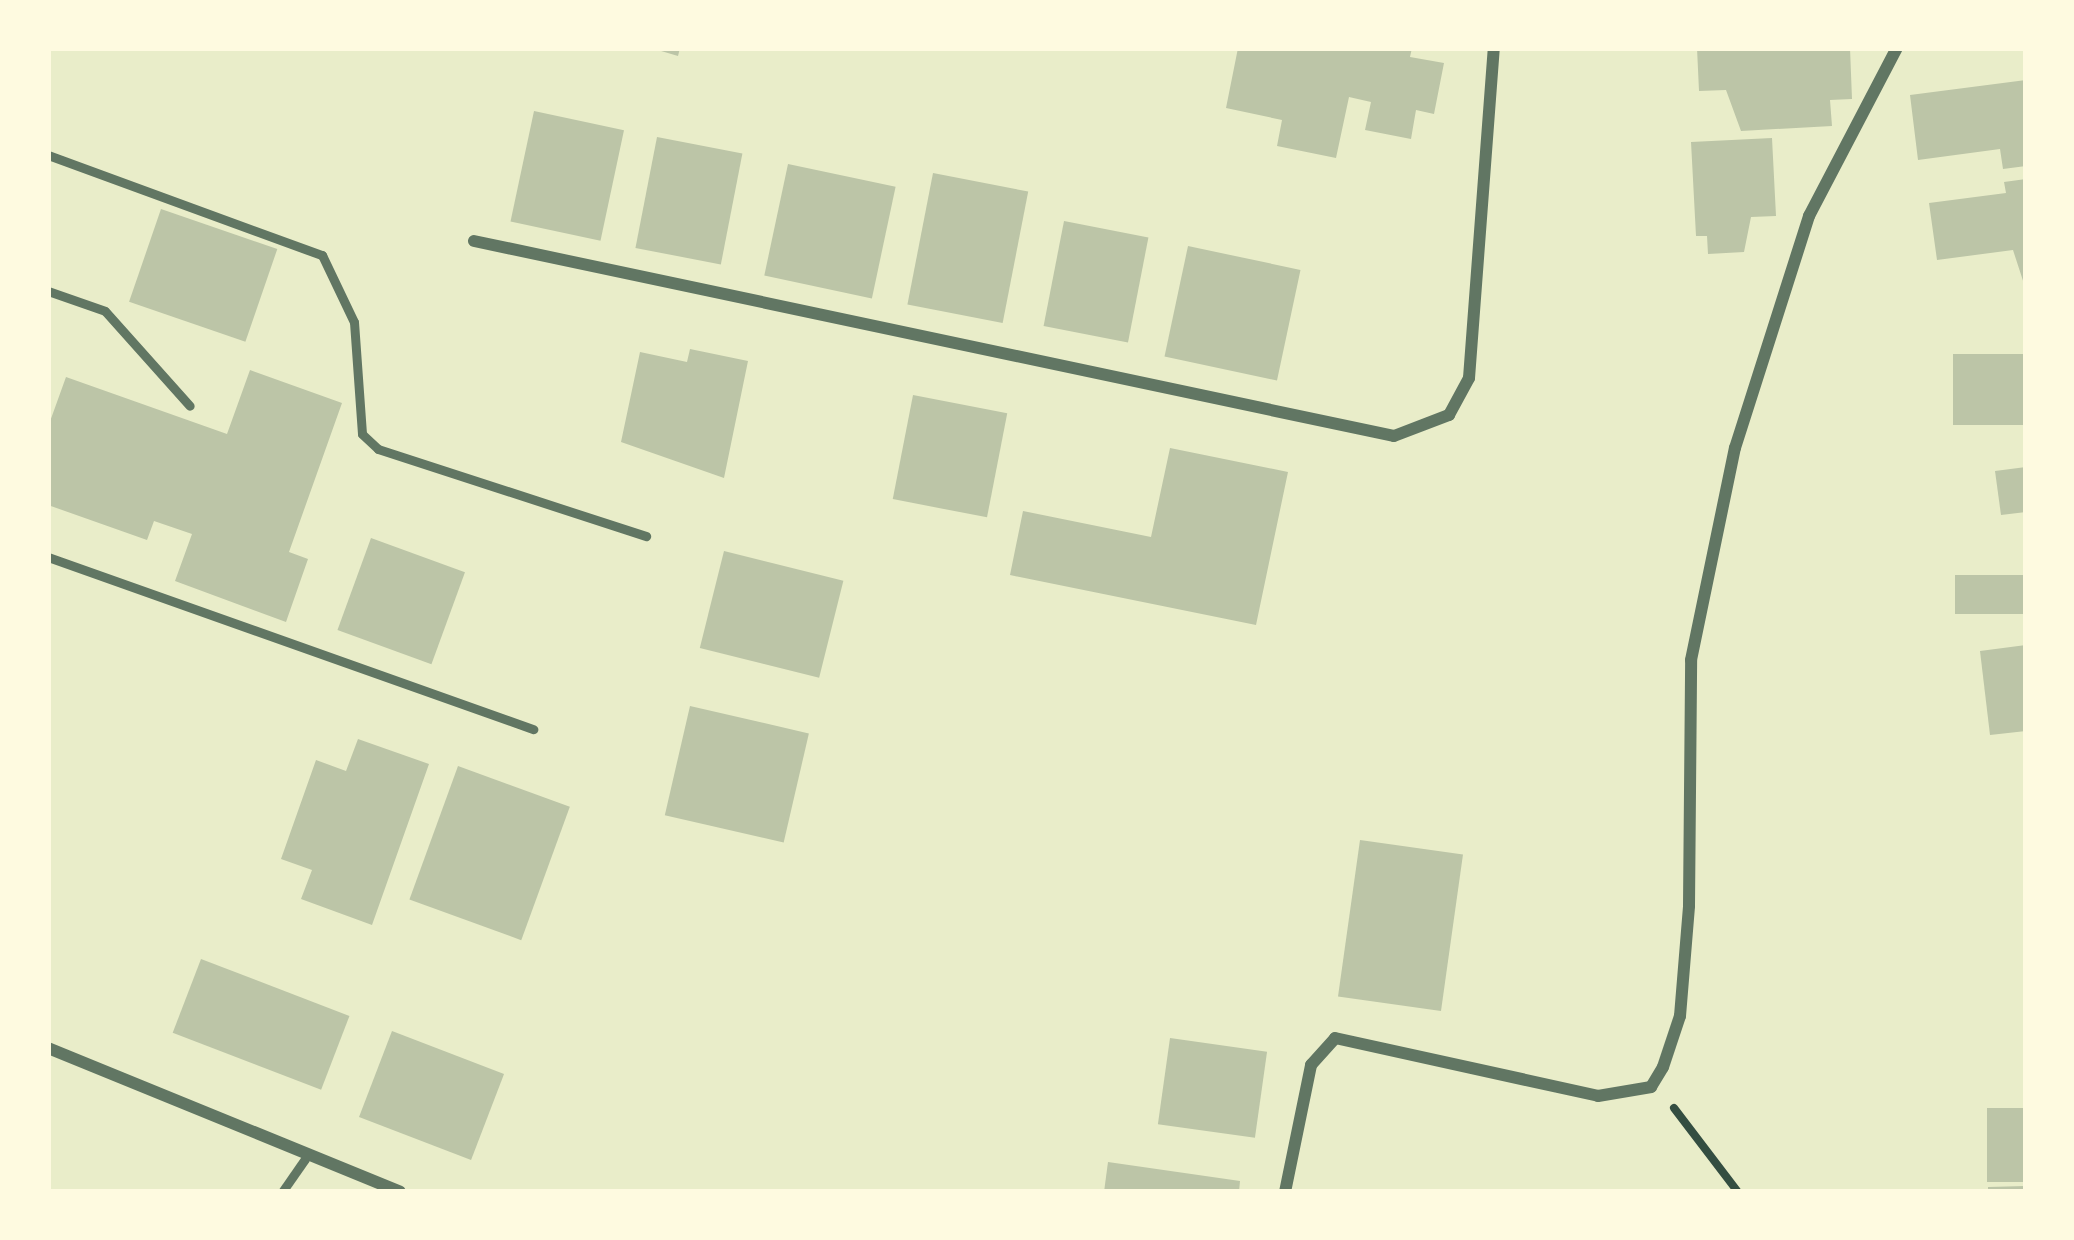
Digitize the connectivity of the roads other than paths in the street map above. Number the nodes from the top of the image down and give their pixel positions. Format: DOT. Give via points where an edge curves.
graph roads {
  1 [pos="1494,48"];
  2 [pos="1897,48"];
  3 [pos="48,155"];
  4 [pos="473,241"];
  5 [pos="48,291"];
  6 [pos="190,406"];
  7 [pos="646,536"];
  8 [pos="48,557"];
  9 [pos="533,729"];
  10 [pos="48,1048"];
  11 [pos="305,1159"];
  12 [pos="282,1192"];
  13 [pos="400,1192"];
  14 [pos="1286,1192"];
  1 -- 4 [label="street" via="1469,378 1449,415 1394,436"];
  2 -- 14 [label="street" via="1809,216 1735,448 1690,660 1680,1016 1651,1087 1598,1096 1335,1038 1311,1065"];
  3 -- 7 [label="lane" via="322,255 354,322 362,434 378,448"];
  5 -- 6 [label="lane" via="105,311"];
  8 -- 9 [label="lane"];
  10 -- 11 [label="street"];
  11 -- 12 [label="lane"];
  11 -- 13 [label="street"];
}
